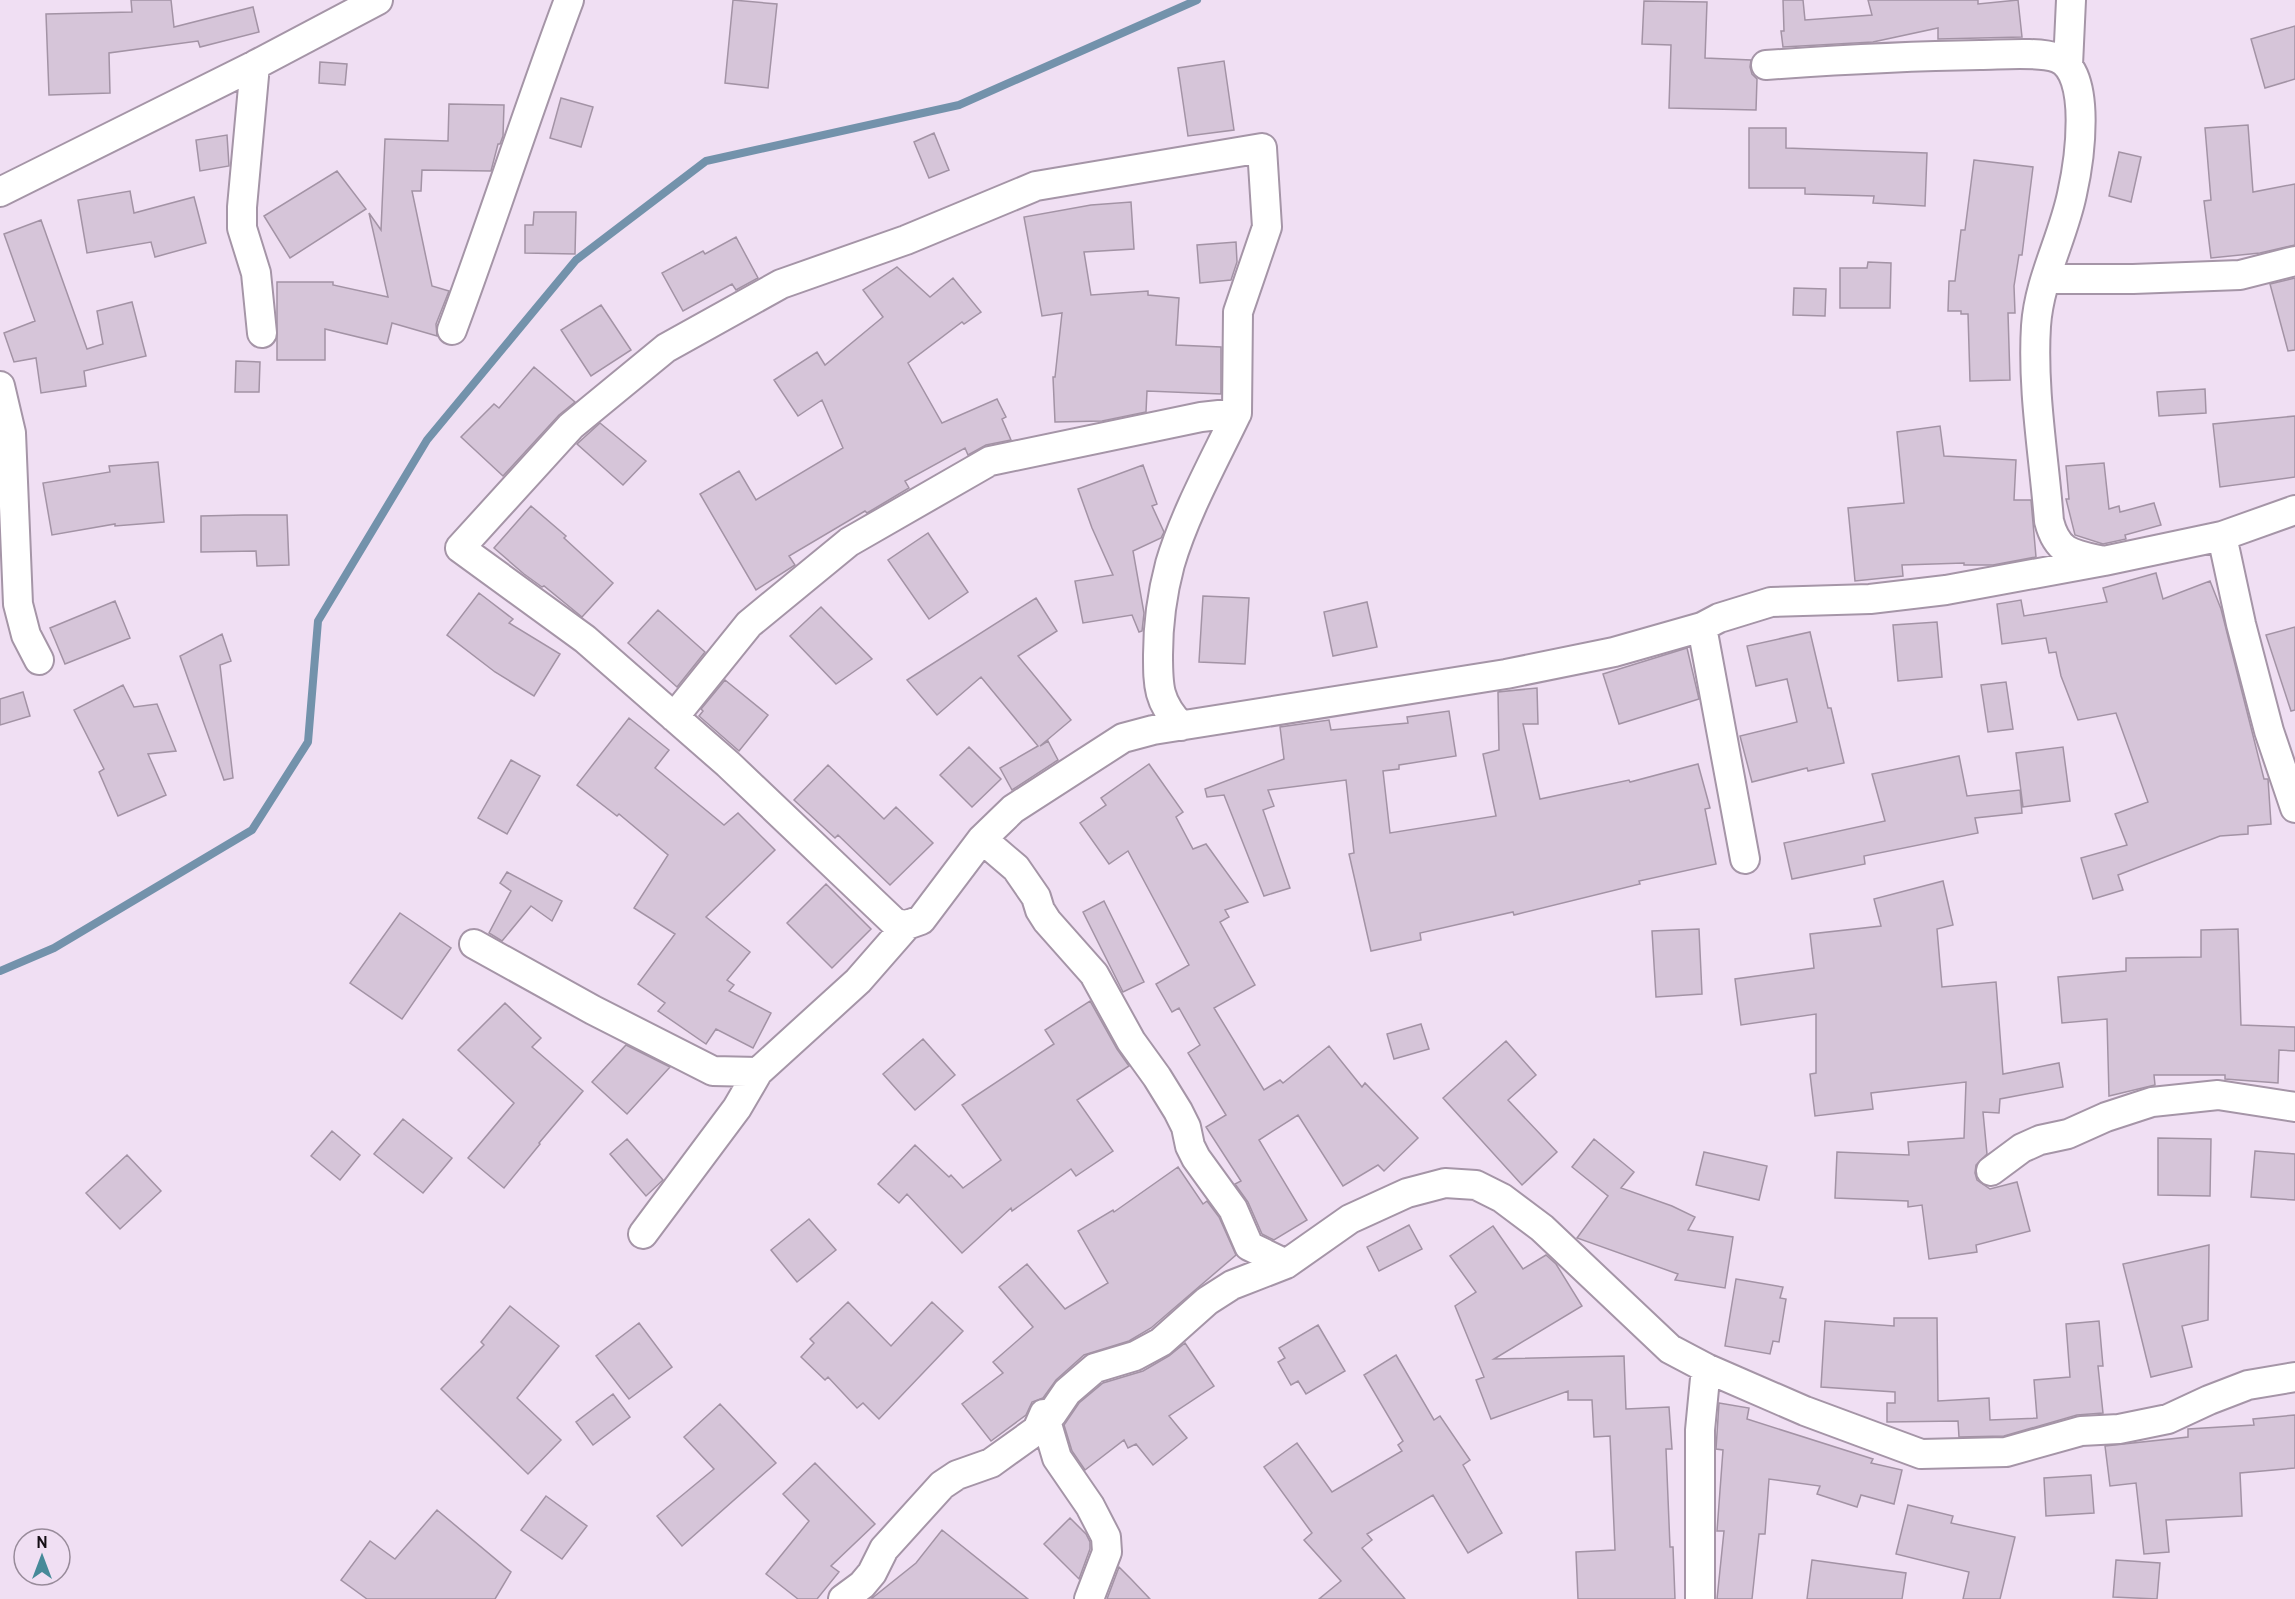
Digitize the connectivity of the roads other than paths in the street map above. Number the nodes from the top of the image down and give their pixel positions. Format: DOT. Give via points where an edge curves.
graph roads {
  1 [pos="378,0"];
  2 [pos="569,0"];
  3 [pos="2071,0"];
  4 [pos="255,65"];
  5 [pos="1766,65"];
  6 [pos="2068,65"];
  7 [pos="0,192"];
  8 [pos="2295,261"];
  9 [pos="2046,279"];
  10 [pos="452,330"];
  11 [pos="262,333"];
  12 [pos="0,386"];
  13 [pos="1237,413"];
  14 [pos="2295,510"];
  15 [pos="2222,536"];
  16 [pos="2104,561"];
  17 [pos="1702,627"];
  18 [pos="39,660"];
  19 [pos="674,717"];
  20 [pos="1181,726"];
  21 [pos="2295,808"];
  22 [pos="982,839"];
  23 [pos="1745,860"];
  24 [pos="908,925"];
  25 [pos="474,944"];
  26 [pos="758,1072"];
  27 [pos="2295,1107"];
  28 [pos="1991,1171"];
  29 [pos="643,1234"];
  30 [pos="1286,1264"];
  31 [pos="1706,1368"];
  32 [pos="2295,1377"];
  33 [pos="1044,1414"];
  34 [pos="843,1599"];
  35 [pos="1089,1599"];
  36 [pos="1700,1599"];
  1 -- 4 [label="street"];
  2 -- 10 [label="street"];
  3 -- 6 [label="street"];
  4 -- 7 [label="street"];
  4 -- 11 [label="street" via="242,228 256,273"];
  5 -- 6 [label="street" via="2019,54 2056,57"];
  6 -- 9 [label="street" via="2080,91 2079,137 2072,194"];
  8 -- 9 [label="street" via="2240,275"];
  9 -- 16 [label="street" via="2036,324 2037,387 2049,521 2060,546 2073,554"];
  12 -- 18 [label="street" via="11,433 18,604 26,635"];
  13 -- 19 [label="street" via="990,461 849,542 749,624"];
  13 -- 19 [label="street" via="1238,312 1267,226 1262,148 1036,186 906,240 781,284 666,348 572,426 460,548 585,639"];
  13 -- 20 [label="street" via="1170,563 1161,608 1161,694 1168,712"];
  14 -- 15 [label="street"];
  15 -- 16 [label="street"];
  15 -- 21 [label="street" via="2269,730"];
  16 -- 17 [label="street" via="1870,599 1771,602"];
  17 -- 20 [label="street" via="1614,652 1506,674"];
  17 -- 23 [label="street"];
  19 -- 24 [label="street" via="895,923"];
  20 -- 22 [label="street" via="1123,738 1013,809"];
  22 -- 24 [label="street" via="921,920"];
  22 -- 30 [label="street" via="1016,868 1047,921 1094,974 1131,1041 1178,1111 1196,1158 1233,1209 1249,1246"];
  24 -- 26 [label="street" via="858,981"];
  25 -- 26 [label="street" via="713,1071"];
  26 -- 29 [label="street" via="737,1108"];
  27 -- 28 [label="street" via="2218,1095 2152,1102 2068,1134 2040,1140"];
  30 -- 31 [label="street" via="1350,1218 1407,1193 1445,1183 1476,1185 1502,1198 1542,1228 1670,1349"];
  30 -- 33 [label="street" via="1223,1290 1161,1342 1135,1356 1095,1368 1067,1392 1052,1414"];
  31 -- 32 [label="street" via="1805,1411 1921,1454 2006,1452 2080,1431 2119,1430 2168,1419 2248,1385"];
  31 -- 36 [label="street" via="1700,1430"];
  33 -- 34 [label="street" via="1037,1430 991,1463 942,1485 884,1549 872,1574"];
  33 -- 35 [label="street" via="1057,1458 1106,1537 1107,1552"];
}
